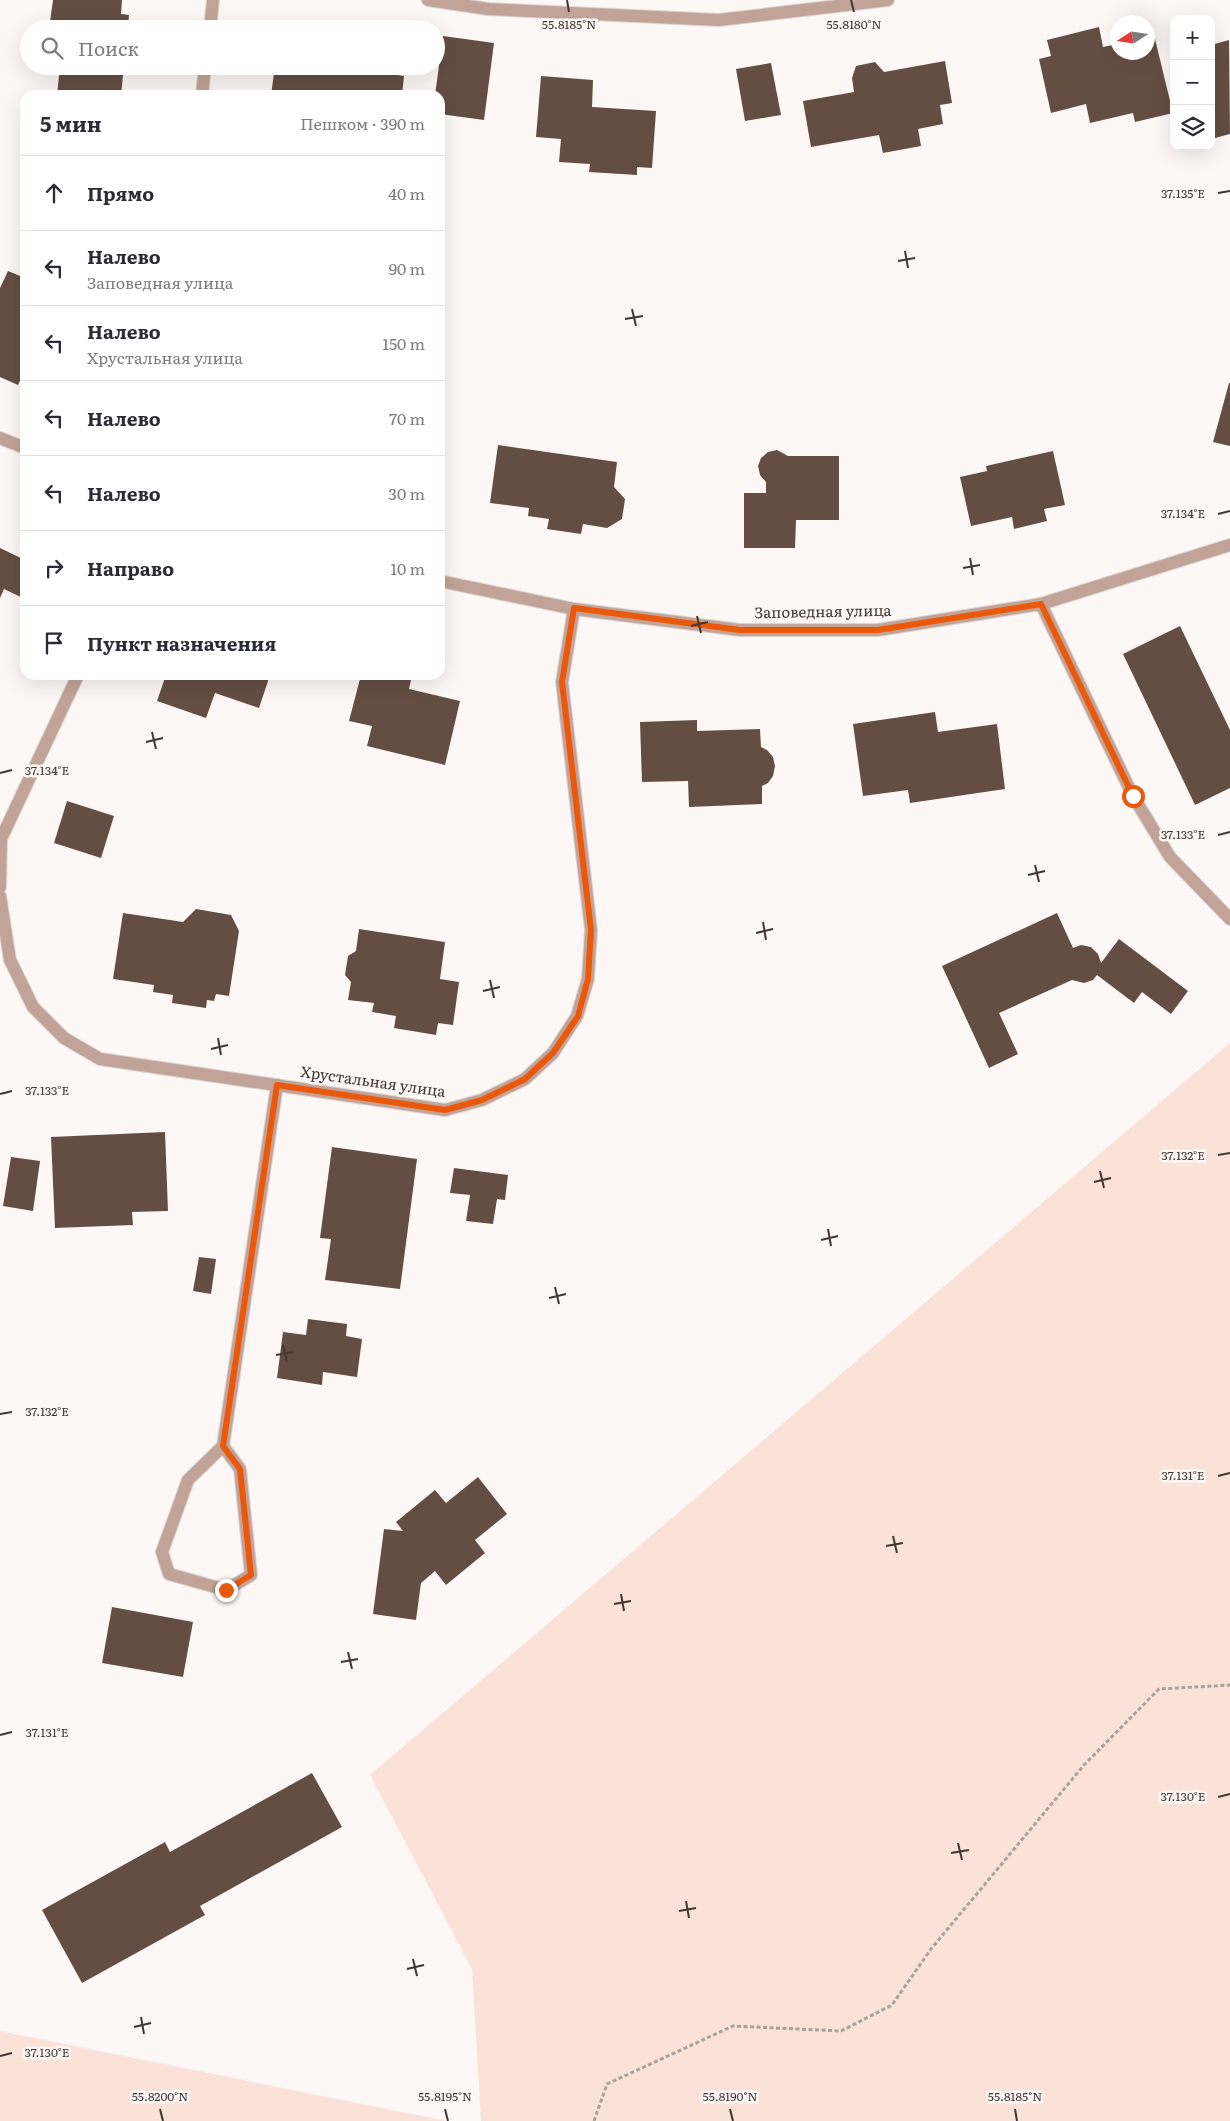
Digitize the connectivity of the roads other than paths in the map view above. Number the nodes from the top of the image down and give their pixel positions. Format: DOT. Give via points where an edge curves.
graph roads {
  1 [pos="213,0"];
  2 [pos="428,0"];
  3 [pos="888,0"];
  4 [pos="211,20"];
  5 [pos="205,75"];
  6 [pos="203,90"];
  7 [pos="0,438"];
  8 [pos="20,446"];
  9 [pos="1230,544"];
  10 [pos="445,582"];
  11 [pos="1041,604"];
  12 [pos="574,608"];
  13 [pos="76,680"];
  14 [pos="0,887"];
  15 [pos="0,896"];
  16 [pos="1230,919"];
  17 [pos="277,1085"];
  18 [pos="223,1446"];
  1 -- 4 [label="street"];
  2 -- 3 [label="street" via="488,9 719,20"];
  5 -- 6 [label="street"];
  7 -- 8 [label="street"];
  9 -- 11 [label="street, Заповедная улица"];
  10 -- 12 [label="street, Заповедная улица"];
  11 -- 12 [label="street, Заповедная улица" via="878,630 740,630"];
  11 -- 16 [label="street" via="1133,796 1170,857"];
  12 -- 17 [label="street, Хрустальная улица" via="562,682 591,930 588,979 578,1016 553,1053 525,1079 482,1100 445,1110"];
  13 -- 14 [label="street" via="2,839"];
  15 -- 17 [label="street, Хрустальная улица" via="10,960 33,1007 64,1038 100,1059"];
  17 -- 18 [label="street"];
  18 -- 18 [label="street" via="188,1480 162,1552 169,1574 226,1590 251,1575 240,1469"];
}
